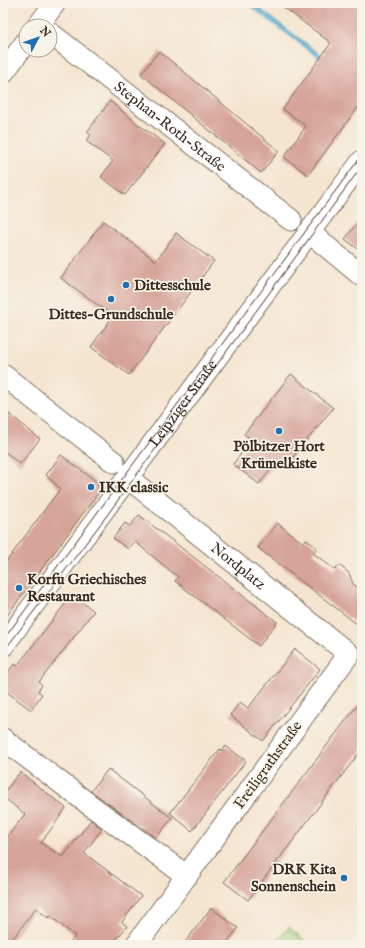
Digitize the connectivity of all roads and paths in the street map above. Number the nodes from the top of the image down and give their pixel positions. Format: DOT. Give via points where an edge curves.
graph roads {
  1 [pos="55,3"];
  2 [pos="47,18"];
  3 [pos="58,39"];
  4 [pos="18,53"];
  5 [pos="3,73"];
  6 [pos="362,161"];
  7 [pos="291,220"];
  8 [pos="309,232"];
  9 [pos="362,276"];
  10 [pos="3,375"];
  11 [pos="114,462"];
  12 [pos="128,478"];
  13 [pos="3,646"];
  14 [pos="349,654"];
  15 [pos="3,738"];
  16 [pos="187,876"];
  17 [pos="136,945"];
  1 -- 2 [label="street"];
  3 -- 7 [label="street, Stephan-Roth-Straße"];
  4 -- 5 [label="street"];
  6 -- 8 [label="street, Leipziger Straße"];
  8 -- 9 [label="street"];
  8 -- 12 [label="street, Leipziger Straße"];
  10 -- 11 [label="street"];
  12 -- 13 [label="street, Leipziger Straße"];
  12 -- 14 [label="street, Nordplatz"];
  14 -- 16 [label="street, Freiligrathstraße"];
  15 -- 16 [label="street" via="90,806"];
  16 -- 17 [label="street, Freiligrathstraße"];
}
